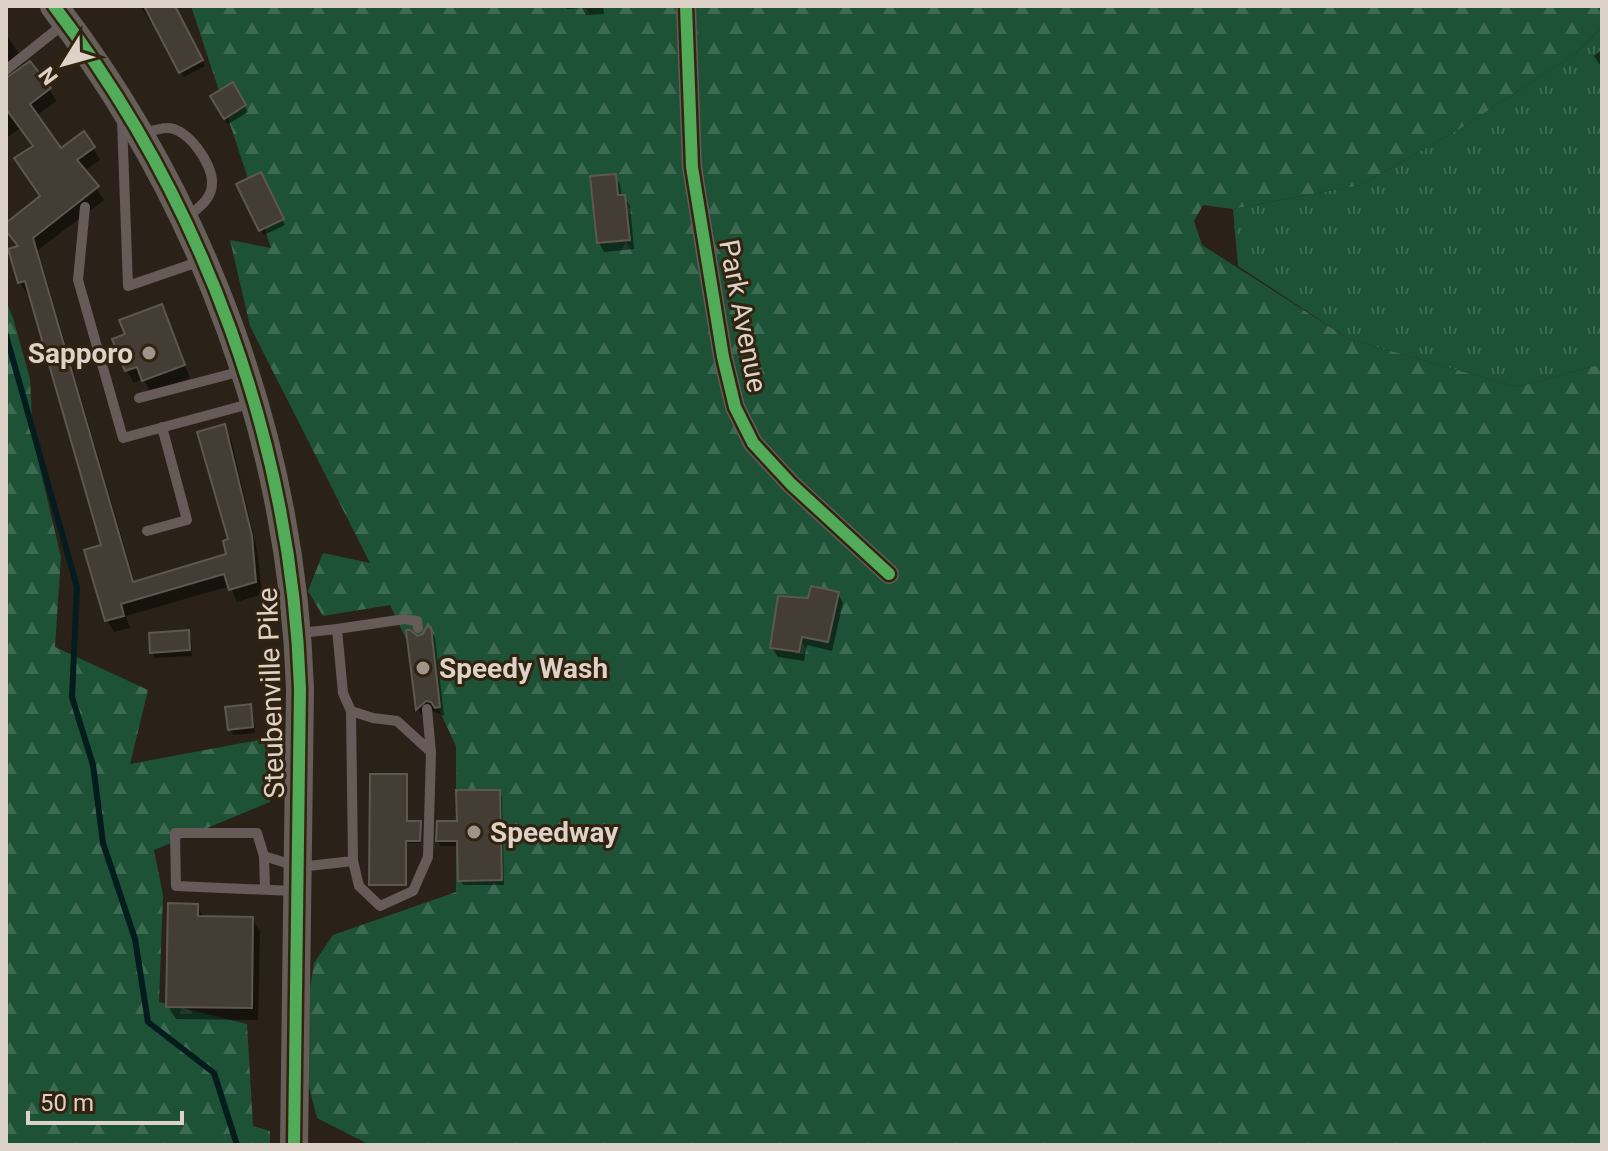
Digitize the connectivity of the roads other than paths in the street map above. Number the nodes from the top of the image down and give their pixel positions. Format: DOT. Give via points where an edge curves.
graph roads {
  1 [pos="686,6"];
  2 [pos="60,14"];
  3 [pos="6,70"];
  4 [pos="121,103"];
  5 [pos="140,134"];
  6 [pos="85,207"];
  7 [pos="184,219"];
  8 [pos="203,260"];
  9 [pos="244,370"];
  10 [pos="139,398"];
  11 [pos="255,403"];
  12 [pos="162,427"];
  13 [pos="147,531"];
  14 [pos="889,574"];
  15 [pos="418,628"];
  16 [pos="337,629"];
  17 [pos="298,634"];
  18 [pos="427,709"];
  19 [pos="351,711"];
  20 [pos="431,752"];
  21 [pos="264,856"];
  22 [pos="353,861"];
  23 [pos="299,879"];
  24 [pos="265,889"];
  25 [pos="294,1145"];
  1 -- 14 [label="street, Park Avenue" via="692,167 735,407 753,443 781,474"];
  2 -- 3 [label="lane"];
  2 -- 4 [label="main road, Steubenville Pike"];
  4 -- 5 [label="main road, Steubenville Pike"];
  4 -- 8 [label="lane" via="128,286"];
  5 -- 7 [label="main road, Steubenville Pike"];
  5 -- 7 [label="lane" via="168,127 180,131 208,166 212,183 206,201"];
  6 -- 12 [label="lane" via="78,280 123,438"];
  7 -- 8 [label="main road, Steubenville Pike"];
  8 -- 9 [label="main road, Steubenville Pike"];
  9 -- 10 [label="lane"];
  9 -- 11 [label="main road, Steubenville Pike"];
  11 -- 12 [label="lane"];
  11 -- 17 [label="main road, Steubenville Pike" via="279,499"];
  12 -- 13 [label="lane" via="187,520"];
  15 -- 16 [label="lane" via="417,621 405,619"];
  16 -- 17 [label="lane"];
  16 -- 19 [label="lane" via="343,693"];
  17 -- 23 [label="main road, Steubenville Pike"];
  18 -- 20 [label="lane"];
  19 -- 20 [label="lane" via="397,721"];
  19 -- 22 [label="lane"];
  20 -- 22 [label="lane" via="428,857 413,891 380,906 359,886"];
  21 -- 23 [label="lane"];
  21 -- 24 [label="lane"];
  21 -- 24 [label="lane" via="257,833 175,833 176,886"];
  22 -- 23 [label="lane"];
  23 -- 24 [label="lane"];
  23 -- 25 [label="main road, Steubenville Pike"];
}
